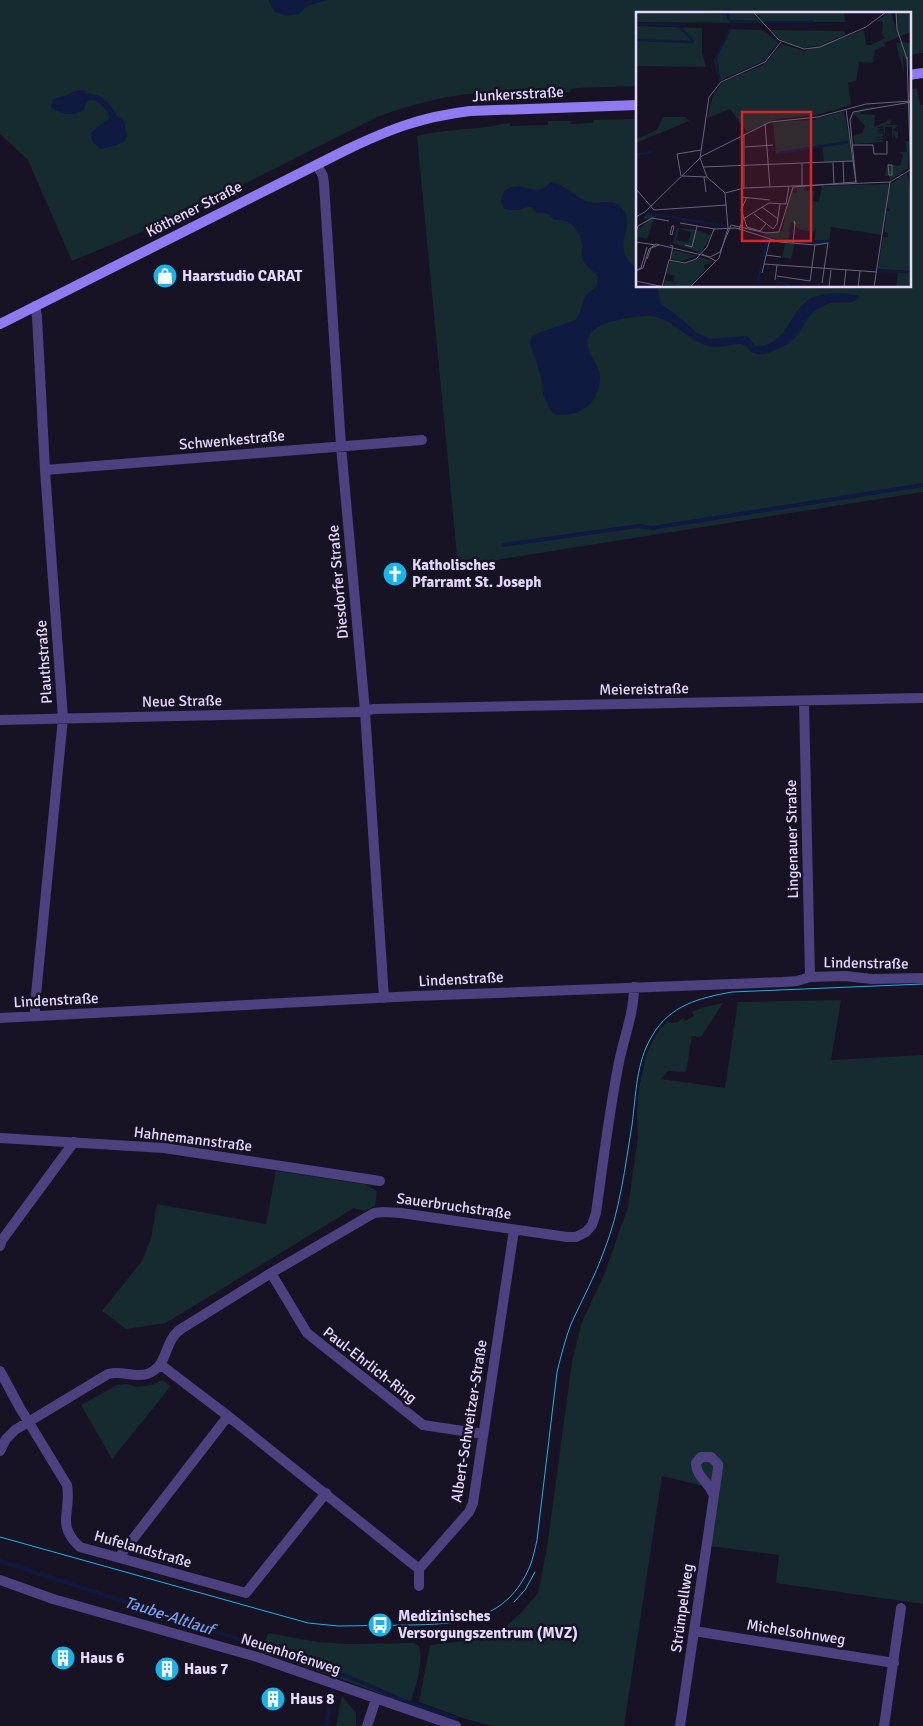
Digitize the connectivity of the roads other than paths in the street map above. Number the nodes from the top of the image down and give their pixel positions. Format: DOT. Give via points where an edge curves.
graph roads {
  1 [pos="923,73"];
  2 [pos="910,75"];
  3 [pos="636,105"];
  4 [pos="402,124"];
  5 [pos="317,165"];
  6 [pos="35,306"];
  7 [pos="0,324"];
  8 [pos="422,440"];
  9 [pos="341,446"];
  10 [pos="45,470"];
  11 [pos="923,698"];
  12 [pos="804,701"];
  13 [pos="365,710"];
  14 [pos="63,718"];
  15 [pos="0,720"];
  16 [pos="810,978"];
  17 [pos="923,978"];
  18 [pos="634,987"];
  19 [pos="384,998"];
  20 [pos="35,1016"];
  21 [pos="0,1018"];
  22 [pos="0,1138"];
  23 [pos="74,1142"];
  24 [pos="380,1181"];
  25 [pos="514,1230"];
  26 [pos="0,1246"];
  27 [pos="271,1273"];
  28 [pos="160,1365"];
  29 [pos="0,1371"];
  30 [pos="228,1416"];
  31 [pos="28,1422"];
  32 [pos="483,1434"];
  33 [pos="0,1451"];
  34 [pos="326,1494"];
  35 [pos="713,1494"];
  36 [pos="119,1557"];
  37 [pos="419,1569"];
  38 [pos="0,1580"];
  39 [pos="419,1586"];
  40 [pos="901,1608"];
  41 [pos="694,1630"];
  42 [pos="894,1662"];
  43 [pos="376,1699"];
  44 [pos="368,1726"];
  45 [pos="456,1726"];
  46 [pos="680,1726"];
  47 [pos="884,1726"];
  1 -- 2 [label="main road"];
  3 -- 4 [label="main road, Junkersstraße" via="470,111"];
  4 -- 5 [label="main road, Köthener Straße"];
  5 -- 6 [label="main road, Köthener Straße"];
  5 -- 9 [label="street, Diesdorfer Straße" via="324,184"];
  6 -- 7 [label="main road, Köthener Straße"];
  6 -- 10 [label="street, Plauthstraße"];
  8 -- 9 [label="street, Schwenkestraße"];
  9 -- 10 [label="street, Schwenkestraße"];
  9 -- 13 [label="street, Diesdorfer Straße"];
  10 -- 14 [label="street, Plauthstraße"];
  11 -- 12 [label="street, Meiereistraße"];
  12 -- 13 [label="street, Meiereistraße"];
  12 -- 16 [label="street, Lingenauer Straße"];
  13 -- 14 [label="street, Neue Straße"];
  13 -- 19 [label="street, Diesdorfer Straße"];
  14 -- 15 [label="street, Neue Straße"];
  14 -- 20 [label="street, Plauthstraße"];
  16 -- 17 [label="street, Lindenstraße"];
  16 -- 18 [label="street, Lindenstraße" via="783,982"];
  18 -- 19 [label="street, Lindenstraße"];
  18 -- 25 [label="street, Sauerbruchstraße" via="592,1225 576,1237"];
  19 -- 20 [label="street, Lindenstraße"];
  20 -- 21 [label="street, Lindenstraße"];
  22 -- 23 [label="street, Hahnemannstraße"];
  23 -- 24 [label="street, Hahnemannstraße" via="164,1148"];
  23 -- 26 [label="street"];
  25 -- 27 [label="street, Sauerbruchstraße" via="401,1213 374,1213"];
  25 -- 32 [label="street, Albert-Schweitzer-Straße"];
  27 -- 28 [label="street, Sauerbruchstraße" via="174,1333"];
  27 -- 32 [label="street, Paul-Ehrlich-Ring" via="306,1333 423,1425"];
  28 -- 30 [label="street"];
  28 -- 31 [label="street" via="144,1375 108,1374"];
  29 -- 31 [label="street, Hufelandstraße"];
  30 -- 34 [label="street"];
  30 -- 36 [label="street"];
  31 -- 33 [label="street" via="6,1439"];
  31 -- 36 [label="street, Hufelandstraße" via="68,1485 70,1498 65,1519 66,1530 72,1539 80,1547"];
  32 -- 37 [label="street, Albert-Schweitzer-Straße" via="474,1503"];
  34 -- 36 [label="street, Hufelandstraße" via="246,1593"];
  34 -- 37 [label="street"];
  35 -- 41 [label="street, Strümpellweg"];
  37 -- 39 [label="street"];
  38 -- 43 [label="street, Neuenhofenweg" via="54,1599 257,1657"];
  40 -- 42 [label="street"];
  41 -- 42 [label="street, Michelsohnweg"];
  41 -- 46 [label="street, Strümpellweg"];
  42 -- 47 [label="street"];
  43 -- 44 [label="street"];
  43 -- 45 [label="street, Neuenhofenweg"];
}
